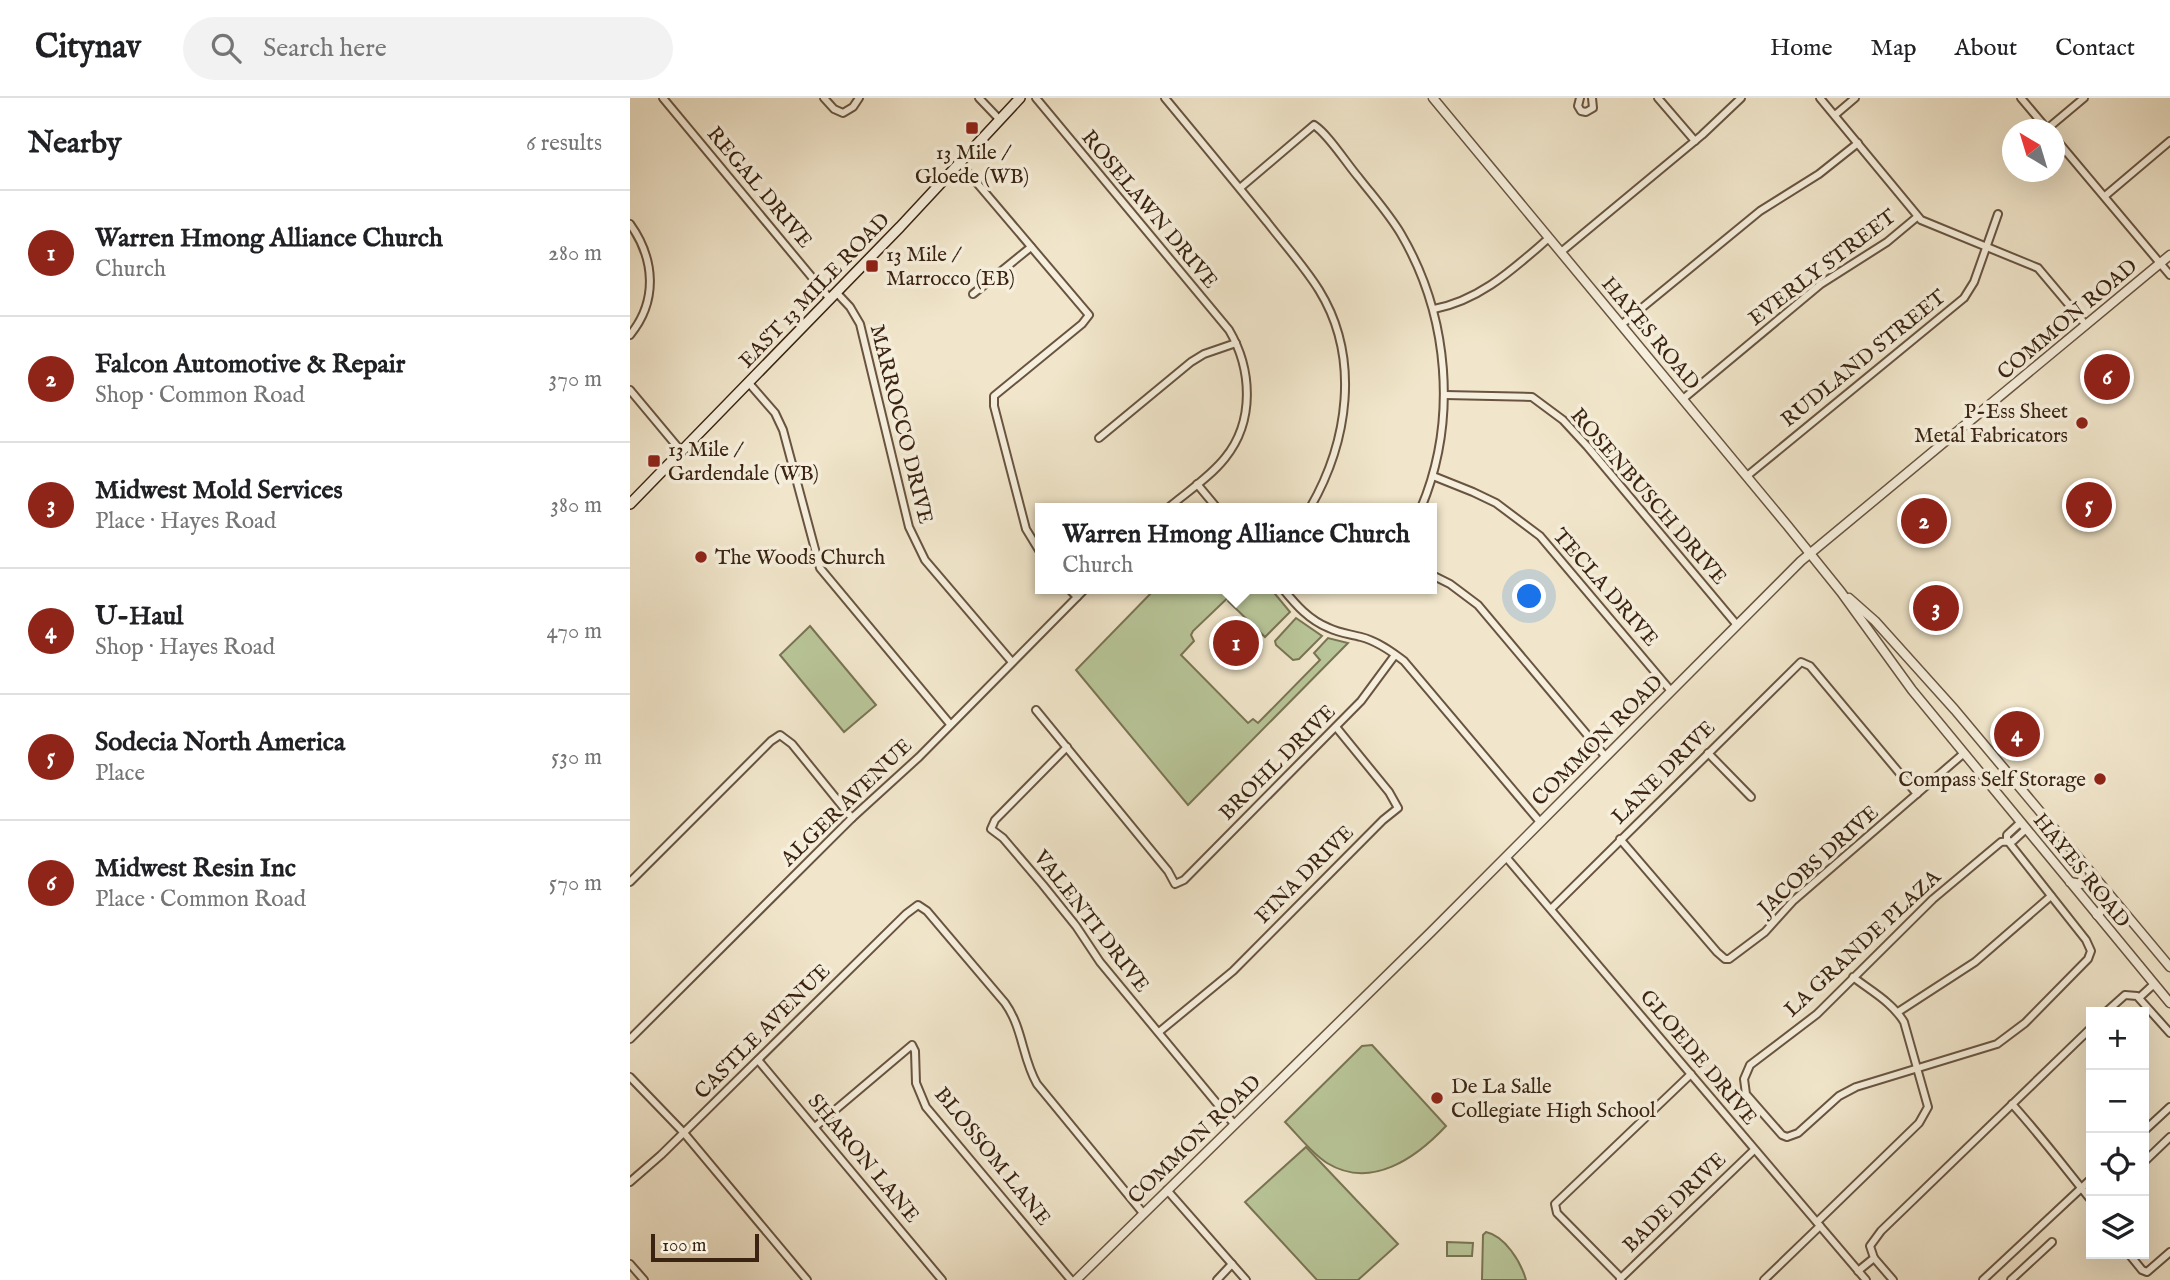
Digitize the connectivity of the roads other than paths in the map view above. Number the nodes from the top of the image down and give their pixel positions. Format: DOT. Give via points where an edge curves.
graph roads {
  1 [pos="663,98"];
  2 [pos="824,98"];
  3 [pos="859,98"];
  4 [pos="979,98"];
  5 [pos="1020,98"];
  6 [pos="1036,98"];
  7 [pos="1165,98"];
  8 [pos="1433,98"];
  9 [pos="1580,98"];
  10 [pos="1592,98"];
  11 [pos="1658,98"];
  12 [pos="1741,98"];
  13 [pos="1820,98"];
  14 [pos="1855,98"];
  15 [pos="2021,98"];
  16 [pos="2084,98"];
  17 [pos="1835,115"];
  18 [pos="999,119"];
  19 [pos="2039,119"];
  20 [pos="2059,119"];
  21 [pos="1695,141"];
  22 [pos="2170,141"];
  23 [pos="1858,143"];
  24 [pos="2065,150"];
  25 [pos="960,163"];
  26 [pos="1240,188"];
  27 [pos="2105,196"];
  28 [pos="1998,214"];
  29 [pos="1917,217"];
  30 [pos="630,224"];
  31 [pos="1549,238"];
  32 [pos="1031,247"];
  33 [pos="1987,247"];
  34 [pos="1561,252"];
  35 [pos="2170,255"];
  36 [pos="2160,263"];
  37 [pos="2170,275"];
  38 [pos="974,294"];
  39 [pos="833,296"];
  40 [pos="1434,309"];
  41 [pos="2086,325"];
  42 [pos="1621,326"];
  43 [pos="630,335"];
  44 [pos="1236,343"];
  45 [pos="748,383"];
  46 [pos="630,390"];
  47 [pos="1445,395"];
  48 [pos="1683,399"];
  49 [pos="1098,438"];
  50 [pos="681,451"];
  51 [pos="1433,476"];
  52 [pos="1746,476"];
  53 [pos="1197,484"];
  54 [pos="1174,503"];
  55 [pos="1213,503"];
  56 [pos="1313,503"];
  57 [pos="1423,503"];
  58 [pos="630,504"];
  59 [pos="1035,543"];
  60 [pos="1810,553"];
  61 [pos="1437,578"];
  62 [pos="1841,592"];
  63 [pos="1074,594"];
  64 [pos="1080,594"];
  65 [pos="1287,594"];
  66 [pos="1077,597"];
  67 [pos="1737,625"];
  68 [pos="1395,655"];
  69 [pos="1012,662"];
  70 [pos="1914,665"];
  71 [pos="1901,676"];
  72 [pos="1671,691"];
  73 [pos="1036,710"];
  74 [pos="950,724"];
  75 [pos="1336,727"];
  76 [pos="1068,747"];
  77 [pos="1708,753"];
  78 [pos="1963,754"];
  79 [pos="1605,756"];
  80 [pos="1917,794"];
  81 [pos="1751,797"];
  82 [pos="852,818"];
  83 [pos="1540,822"];
  84 [pos="2024,826"];
  85 [pos="1620,839"];
  86 [pos="2007,840"];
  87 [pos="1506,857"];
  88 [pos="2092,873"];
  89 [pos="2068,880"];
  90 [pos="630,882"];
  91 [pos="2051,896"];
  92 [pos="1551,909"];
  93 [pos="2123,910"];
  94 [pos="2097,915"];
  95 [pos="2170,967"];
  96 [pos="1853,977"];
  97 [pos="2154,984"];
  98 [pos="2140,998"];
  99 [pos="2170,1003"];
  100 [pos="2112,1007"];
  101 [pos="1898,1012"];
  102 [pos="1159,1032"];
  103 [pos="2086,1033"];
  104 [pos="2170,1033"];
  105 [pos="630,1039"];
  106 [pos="758,1060"];
  107 [pos="1918,1068"];
  108 [pos="1691,1074"];
  109 [pos="630,1077"];
  110 [pos="2012,1104"];
  111 [pos="2170,1107"];
  112 [pos="1234,1124"];
  113 [pos="2149,1126"];
  114 [pos="815,1127"];
  115 [pos="684,1133"];
  116 [pos="2170,1138"];
  117 [pos="1755,1150"];
  118 [pos="2149,1157"];
  119 [pos="630,1182"];
  120 [pos="2086,1184"];
  121 [pos="2081,1188"];
  122 [pos="1167,1190"];
  123 [pos="2088,1196"];
  124 [pos="1143,1213"];
  125 [pos="1819,1224"];
  126 [pos="2052,1242"];
  127 [pos="2170,1252"];
  128 [pos="1874,1258"];
  129 [pos="2133,1259"];
  130 [pos="630,1264"];
  131 [pos="1232,1264"];
  132 [pos="1858,1271"];
  133 [pos="1620,1279"];
  134 [pos="644,1280"];
  135 [pos="807,1280"];
  136 [pos="942,1280"];
  137 [pos="1070,1280"];
  138 [pos="1076,1280"];
  139 [pos="1217,1280"];
  140 [pos="1246,1280"];
  141 [pos="1764,1280"];
  142 [pos="1866,1280"];
  143 [pos="1893,1280"];
  144 [pos="1983,1280"];
  145 [pos="2011,1280"];
  1 -- 39 [label="street, REGAL DRIVE"];
  2 -- 3 [label="street" via="843,113"];
  4 -- 18 [label="street"];
  5 -- 18 [label="main road, EAST 13 MILE ROAD"];
  6 -- 44 [label="street, ROSELAWN DRIVE"];
  7 -- 26 [label="street"];
  8 -- 31 [label="street, HAYES ROAD"];
  9 -- 10 [label="street" via="1578,106 1586,112 1593,108"];
  11 -- 21 [label="street"];
  12 -- 21 [label="street"];
  13 -- 17 [label="street"];
  14 -- 17 [label="street"];
  15 -- 19 [label="street"];
  16 -- 20 [label="street"];
  17 -- 23 [label="street"];
  18 -- 25 [label="main road, EAST 13 MILE ROAD"];
  21 -- 34 [label="street"];
  22 -- 27 [label="street"];
  23 -- 29 [label="street"];
  23 -- 42 [label="street" via="1760,211"];
  24 -- 27 [label="street"];
  25 -- 32 [label="street"];
  25 -- 39 [label="main road, EAST 13 MILE ROAD"];
  26 -- 40 [label="street" via="1316,126 1401,234"];
  26 -- 56 [label="street" via="1320,291 1340,345 1345,376 1341,436 1331,469"];
  27 -- 36 [label="street"];
  28 -- 33 [label="street, RUDLAND STREET"];
  29 -- 33 [label="street"];
  29 -- 48 [label="street, EVERLY STREET" via="1821,284"];
  30 -- 43 [label="street" via="645,250 651,274 647,305"];
  31 -- 34 [label="street, HAYES ROAD"];
  31 -- 40 [label="street" via="1482,291"];
  32 -- 38 [label="street"];
  32 -- 59 [label="street" via="1089,315 994,396 1026,528"];
  33 -- 41 [label="street" via="2038,268"];
  33 -- 52 [label="street, RUDLAND STREET" via="1971,287 1959,302"];
  34 -- 42 [label="street, HAYES ROAD"];
  35 -- 36 [label="street, COMMON ROAD"];
  36 -- 37 [label="street"];
  36 -- 41 [label="street, COMMON ROAD"];
  39 -- 45 [label="main road, EAST 13 MILE ROAD"];
  39 -- 69 [label="street, MARROCCO DRIVE" via="850,307 860,324 917,546"];
  40 -- 47 [label="street"];
  41 -- 60 [label="street, COMMON ROAD"];
  42 -- 48 [label="street, HAYES ROAD"];
  44 -- 49 [label="street" via="1191,362"];
  44 -- 53 [label="street" via="1247,389 1240,433 1226,457"];
  45 -- 50 [label="main road, EAST 13 MILE ROAD"];
  45 -- 74 [label="street" via="775,413 783,430 820,568"];
  46 -- 50 [label="street"];
  47 -- 51 [label="street"];
  47 -- 67 [label="street, ROSENBUSCH DRIVE" via="1538,400 1581,438"];
  48 -- 52 [label="street, HAYES ROAD"];
  50 -- 58 [label="main road, EAST 13 MILE ROAD"];
  51 -- 57 [label="street"];
  51 -- 72 [label="street, TECLA DRIVE" via="1496,503 1540,536"];
  52 -- 60 [label="street, HAYES ROAD"];
  53 -- 54 [label="street"];
  53 -- 55 [label="street"];
  60 -- 62 [label="street, HAYES ROAD"];
  60 -- 67 [label="street, COMMON ROAD"];
  61 -- 79 [label="street" via="1478,605"];
  62 -- 70 [label="street, HAYES ROAD" via="1875,621"];
  62 -- 71 [label="street, HAYES ROAD"];
  63 -- 66 [label="street"];
  64 -- 66 [label="street, ALGER AVENUE"];
  65 -- 68 [label="street" via="1318,622 1364,637"];
  66 -- 69 [label="street, ALGER AVENUE"];
  67 -- 72 [label="street, COMMON ROAD"];
  68 -- 75 [label="street, BROHL DRIVE" via="1373,689"];
  68 -- 83 [label="street"];
  69 -- 74 [label="street, ALGER AVENUE"];
  70 -- 71 [label="street"];
  70 -- 88 [label="street, HAYES ROAD"];
  71 -- 78 [label="street, HAYES ROAD"];
  72 -- 79 [label="street, COMMON ROAD"];
  73 -- 76 [label="street"];
  74 -- 82 [label="street, ALGER AVENUE"];
  75 -- 76 [label="street, BROHL DRIVE" via="1175,884"];
  75 -- 102 [label="street, FINA DRIVE" via="1398,808 1233,971"];
  76 -- 102 [label="street, VALENTI DRIVE" via="991,829 1043,885"];
  77 -- 80 [label="street, LANE DRIVE" via="1801,662 1810,666"];
  77 -- 81 [label="street"];
  77 -- 85 [label="street, LANE DRIVE"];
  78 -- 80 [label="street, JACOBS DRIVE"];
  78 -- 84 [label="street, HAYES ROAD"];
  79 -- 83 [label="street, COMMON ROAD"];
  80 -- 85 [label="street, JACOBS DRIVE" via="1733,958 1725,959"];
  82 -- 90 [label="street" via="780,735"];
  82 -- 105 [label="street, ALGER AVENUE"];
  83 -- 87 [label="street, COMMON ROAD"];
  84 -- 86 [label="street, LA GRANDE PLAZA" via="2007,835"];
  84 -- 89 [label="street, HAYES ROAD"];
  85 -- 92 [label="street, LANE DRIVE"];
  86 -- 91 [label="street"];
  86 -- 96 [label="street, LA GRANDE PLAZA" via="1933,899"];
  87 -- 92 [label="street, GLOEDE DRIVE"];
  87 -- 112 [label="street, COMMON ROAD"];
  88 -- 89 [label="street" via="2081,884"];
  88 -- 93 [label="street, HAYES ROAD"];
  89 -- 94 [label="street, HAYES ROAD"];
  91 -- 101 [label="street" via="1975,962"];
  91 -- 107 [label="street" via="2089,946 2088,959 2009,1037"];
  92 -- 108 [label="street, GLOEDE DRIVE"];
  93 -- 94 [label="street" via="2106,905"];
  93 -- 95 [label="street, HAYES ROAD"];
  94 -- 97 [label="street, HAYES ROAD"];
  96 -- 101 [label="street"];
  96 -- 107 [label="street, LA GRANDE PLAZA" via="1802,1026 1750,1065 1746,1094 1782,1135 1793,1136 1848,1091"];
  97 -- 98 [label="street"];
  97 -- 99 [label="street, HAYES ROAD"];
  98 -- 100 [label="street" via="2125,995"];
  98 -- 104 [label="street"];
  101 -- 107 [label="street"];
  102 -- 112 [label="street, VALENTI DRIVE"];
  103 -- 110 [label="street"];
  106 -- 114 [label="street, SHARON LANE"];
  106 -- 115 [label="street, CASTLE AVENUE"];
  106 -- 124 [label="street, CASTLE AVENUE" via="918,905 928,911 1010,1011 1037,1084"];
  107 -- 125 [label="street" via="1926,1112"];
  108 -- 117 [label="street, GLOEDE DRIVE"];
  108 -- 133 [label="street" via="1554,1206"];
  109 -- 115 [label="street"];
  110 -- 121 [label="street"];
  110 -- 128 [label="street" via="1881,1231 1870,1246"];
  111 -- 113 [label="street"];
  112 -- 122 [label="street, COMMON ROAD"];
  114 -- 136 [label="street, SHARON LANE"];
  114 -- 137 [label="street, BLOSSOM LANE" via="912,1045 916,1083 926,1107"];
  115 -- 119 [label="street, CASTLE AVENUE"];
  115 -- 135 [label="street"];
  116 -- 118 [label="street"];
  117 -- 125 [label="street, GLOEDE DRIVE"];
  117 -- 133 [label="street, BADE DRIVE"];
  120 -- 121 [label="street"];
  121 -- 123 [label="street"];
  121 -- 144 [label="street"];
  122 -- 124 [label="street, COMMON ROAD"];
  122 -- 131 [label="street"];
  124 -- 138 [label="street, COMMON ROAD"];
  125 -- 132 [label="street, GLOEDE DRIVE"];
  125 -- 141 [label="street"];
  126 -- 145 [label="street"];
  127 -- 129 [label="street" via="2147,1272"];
  128 -- 132 [label="street"];
  128 -- 143 [label="street"];
  130 -- 134 [label="street"];
  131 -- 139 [label="street"];
  131 -- 140 [label="street"];
  132 -- 142 [label="street, GLOEDE DRIVE"];
}
